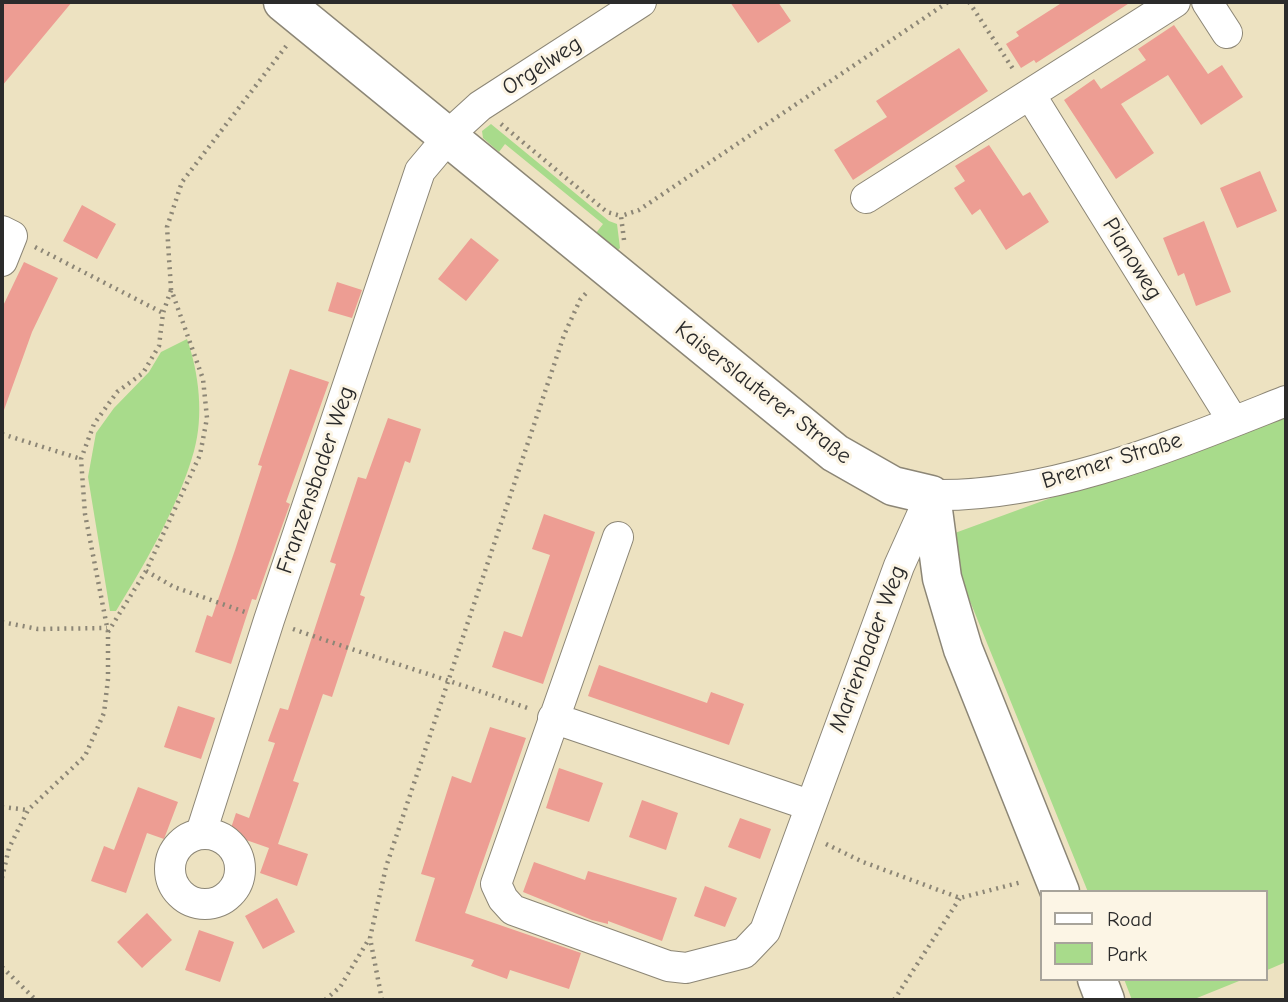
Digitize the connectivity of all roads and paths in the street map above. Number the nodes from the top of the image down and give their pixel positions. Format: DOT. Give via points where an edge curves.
graph roads {
  1 [pos="641,2"];
  2 [pos="948,2"];
  3 [pos="969,2"];
  4 [pos="1175,2"];
  5 [pos="1207,2"];
  6 [pos="294,11"];
  7 [pos="1227,33"];
  8 [pos="1031,96"];
  9 [pos="480,106"];
  10 [pos="448,137"];
  11 [pos="866,198"];
  12 [pos="621,216"];
  13 [pos="5,242"];
  14 [pos="609,269"];
  15 [pos="171,289"];
  16 [pos="163,313"];
  17 [pos="1286,401"];
  18 [pos="1233,421"];
  19 [pos="2,434"];
  20 [pos="81,459"];
  21 [pos="931,495"];
  22 [pos="618,537"];
  23 [pos="2,622"];
  24 [pos="108,630"];
  25 [pos="383,661"];
  26 [pos="448,679"];
  27 [pos="554,718"];
  28 [pos="2,807"];
  29 [pos="28,810"];
  30 [pos="805,819"];
  31 [pos="201,833"];
  32 [pos="2,878"];
  33 [pos="1057,883"];
  34 [pos="960,898"];
  35 [pos="370,938"];
  36 [pos="2,967"];
  37 [pos="1098,981"];
  38 [pos="36,1000"];
  39 [pos="326,1000"];
  40 [pos="382,1000"];
  41 [pos="894,1000"];
  42 [pos="1105,1000"];
  1 -- 9 [label="street, Orgelweg"];
  2 -- 12 [label="path" via="639,210"];
  3 -- 8 [label="path"];
  4 -- 8 [label="street"];
  5 -- 7 [label="street"];
  6 -- 10 [label="street, Kaiserslauterer Straße"];
  6 -- 15 [label="path" via="182,182 167,227"];
  8 -- 11 [label="street"];
  8 -- 18 [label="street, Pianoweg"];
  9 -- 10 [label="street, Orgelweg"];
  9 -- 12 [label="path" via="607,212"];
  10 -- 14 [label="street, Kaiserslauterer Straße"];
  10 -- 31 [label="street, Franzensbader Weg" via="420,171"];
  12 -- 14 [label="path" via="625,251"];
  13 -- 16 [label="path"];
  14 -- 21 [label="street, Kaiserslauterer Straße" via="835,453 892,486"];
  14 -- 26 [label="path" via="580,300 564,335"];
  15 -- 16 [label="path"];
  15 -- 24 [label="path" via="203,379 206,418 200,455 146,570"];
  16 -- 20 [label="path" via="159,346 143,373 117,392 94,424"];
  17 -- 18 [label="street, Bremer Straße"];
  18 -- 21 [label="street, Bremer Straße" via="1063,478 1008,491"];
  19 -- 20 [label="path"];
  20 -- 24 [label="path" via="85,514"];
  21 -- 30 [label="street, Marienbader Weg" via="904,553"];
  21 -- 33 [label="street" via="943,578 963,649"];
  22 -- 27 [label="street, Marienbader Weg"];
  23 -- 24 [label="path" via="38,629"];
  24 -- 29 [label="path" via="104,713 85,756"];
  25 -- 26 [label="path"];
  26 -- 27 [label="path"];
  26 -- 35 [label="path" via="386,867"];
  27 -- 30 [label="street"];
  27 -- 30 [label="street, Marienbader Weg" via="496,884 513,910 668,966 686,968 744,953 765,931"];
  28 -- 29 [label="path"];
  29 -- 32 [label="path" via="9,848"];
  30 -- 34 [label="path" via="863,862"];
  33 -- 34 [label="path"];
  34 -- 41 [label="path"];
  35 -- 39 [label="path" via="340,987"];
  35 -- 40 [label="path"];
  36 -- 38 [label="path"];
  37 -- 42 [label="street"];
}
